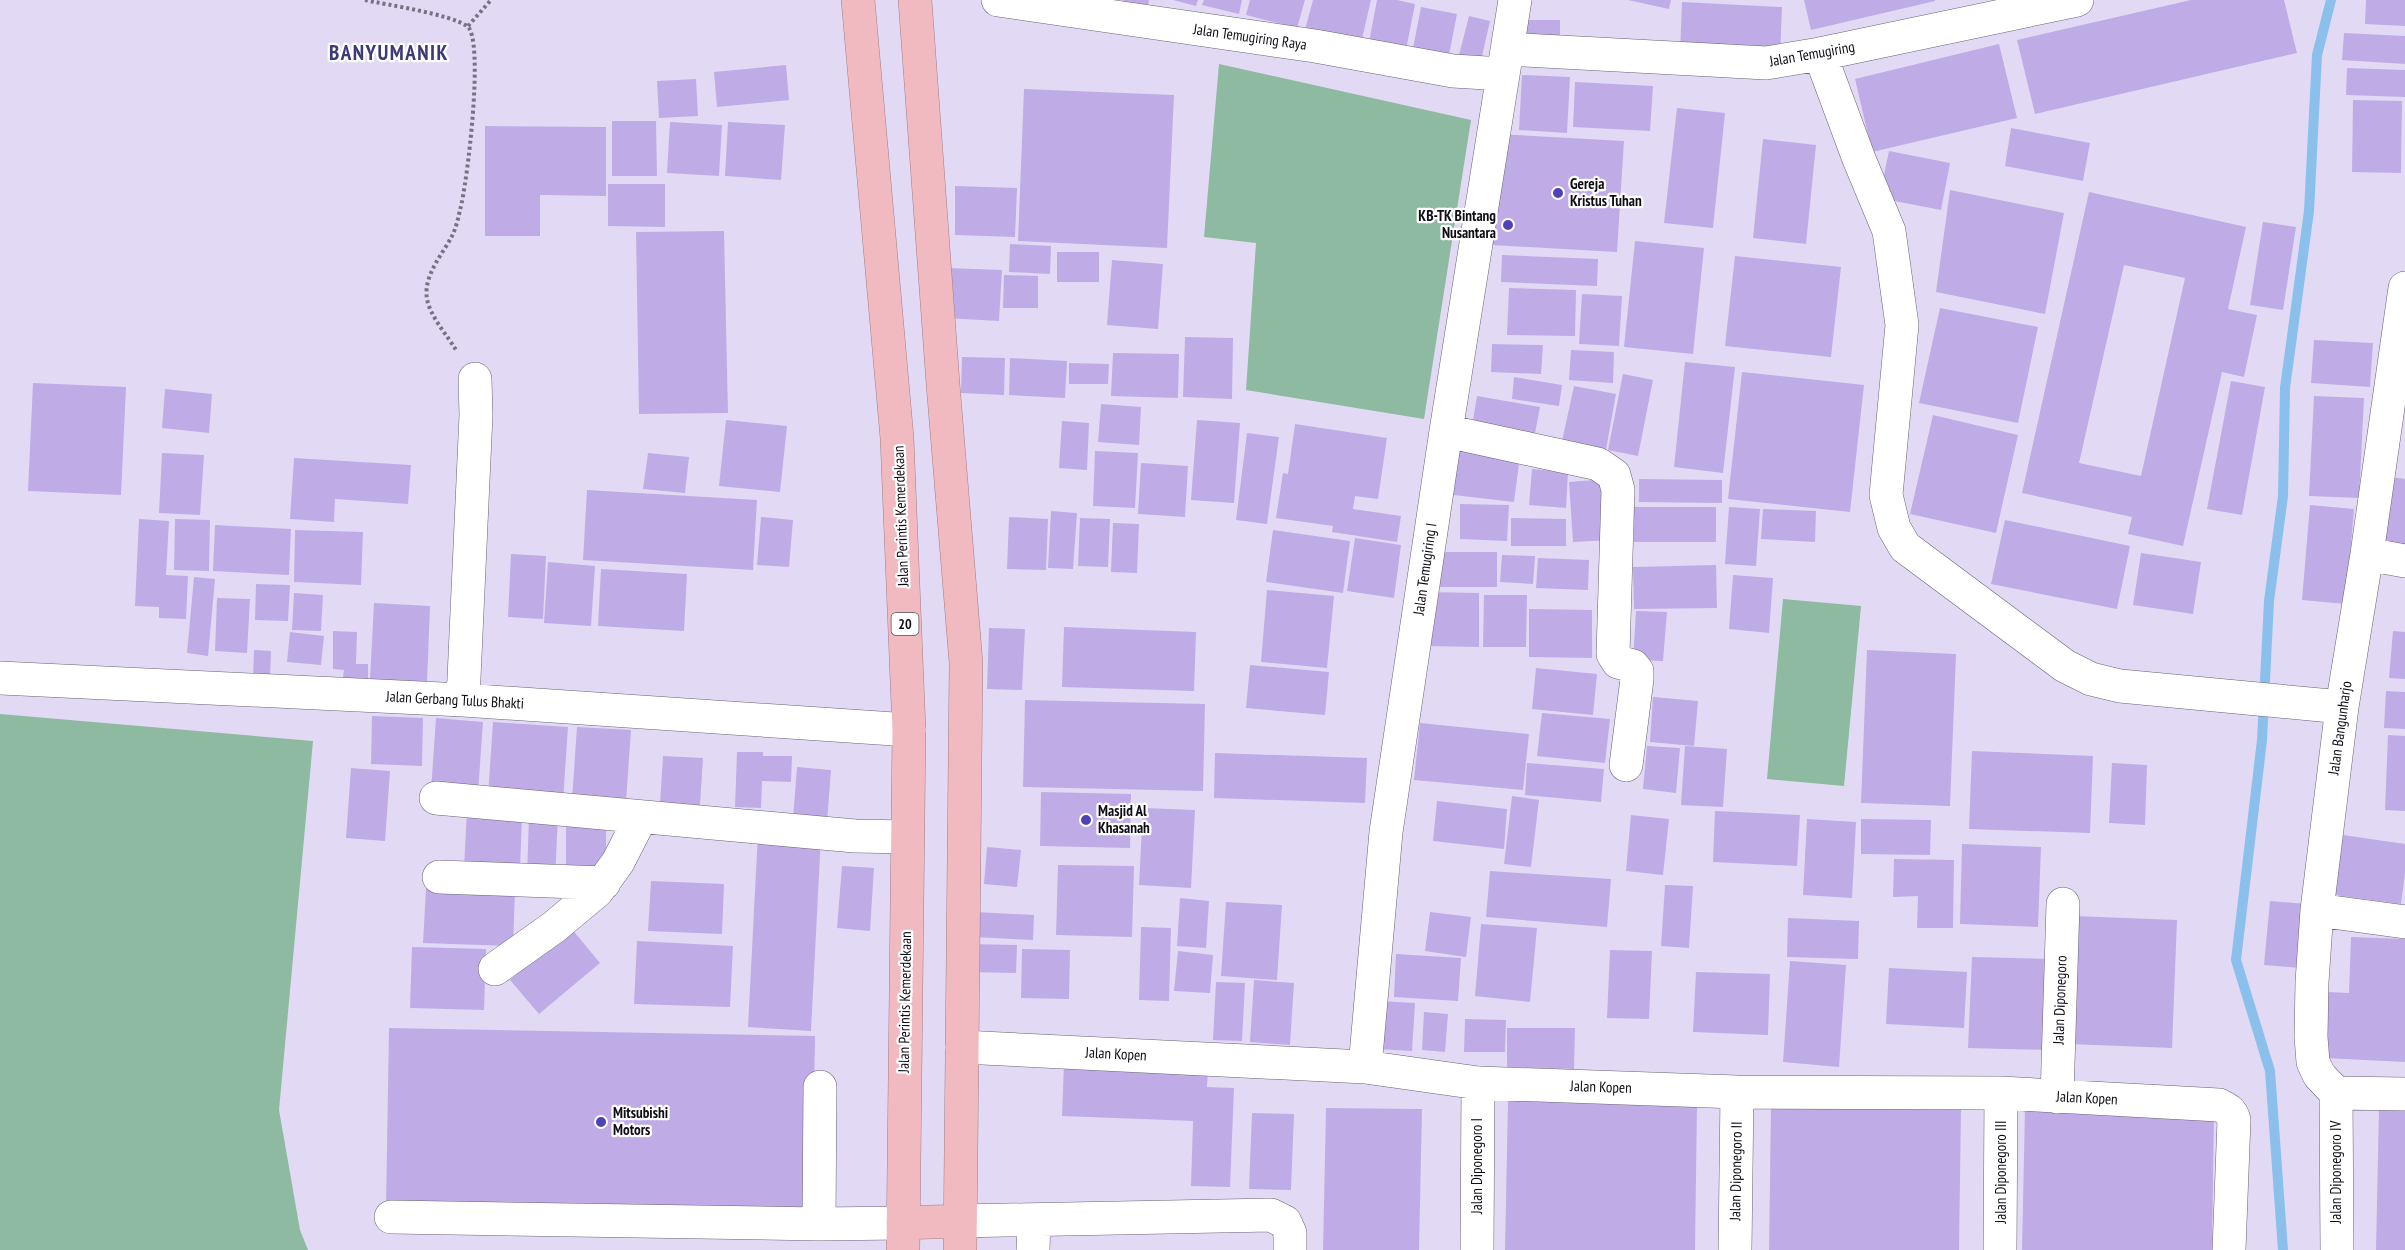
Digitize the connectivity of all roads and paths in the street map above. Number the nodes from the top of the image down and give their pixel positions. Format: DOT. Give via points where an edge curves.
graph roads {
  1 [pos="365,0"];
  2 [pos="491,0"];
  3 [pos="858,0"];
  4 [pos="915,0"];
  5 [pos="998,0"];
  6 [pos="1515,0"];
  7 [pos="2061,1"];
  8 [pos="468,26"];
  9 [pos="1820,54"];
  10 [pos="1505,61"];
  11 [pos="2405,288"];
  12 [pos="475,379"];
  13 [pos="1446,431"];
  14 [pos="2367,554"];
  15 [pos="2405,561"];
  16 [pos="0,678"];
  17 [pos="463,700"];
  18 [pos="2333,706"];
  19 [pos="909,730"];
  20 [pos="1626,765"];
  21 [pos="436,798"];
  22 [pos="641,817"];
  23 [pos="907,837"];
  24 [pos="439,877"];
  25 [pos="604,883"];
  26 [pos="2063,904"];
  27 [pos="2317,910"];
  28 [pos="2405,922"];
  29 [pos="495,969"];
  30 [pos="962,1047"];
  31 [pos="1365,1067"];
  32 [pos="1478,1083"];
  33 [pos="820,1087"];
  34 [pos="1737,1092"];
  35 [pos="2001,1093"];
  36 [pos="2336,1093"];
  37 [pos="2405,1094"];
  38 [pos="2057,1096"];
  39 [pos="391,1217"];
  40 [pos="819,1224"];
  41 [pos="1034,1235"];
  42 [pos="903,1236"];
  43 [pos="960,1236"];
  44 [pos="1290,1250"];
  45 [pos="1477,1250"];
  46 [pos="1735,1250"];
  47 [pos="2000,1250"];
  48 [pos="2229,1250"];
  49 [pos="2337,1250"];
  1 -- 8 [label="path"];
  2 -- 8 [label="path"];
  3 -- 19 [label="highway, Jalan Perintis Kemerdekaan / 20" via="897,438"];
  4 -- 30 [label="highway" via="966,663"];
  5 -- 10 [label="street, Jalan Temugiring Raya" via="1315,46 1453,71"];
  6 -- 10 [label="street, Jalan Temugiring I"];
  7 -- 9 [label="street, Jalan Temugiring"];
  8 -- 12 [label="path" via="475,44 476,72 467,177 453,234 432,270 427,300"];
  9 -- 10 [label="street, Jalan Temugiring" via="1766,63"];
  9 -- 18 [label="street" via="1889,231 1902,325 1886,495 1894,528 1905,547 2065,666 2091,679 2120,686"];
  10 -- 13 [label="street, Jalan Temugiring I"];
  11 -- 14 [label="street, Jalan Bangunharjo"];
  12 -- 17 [label="street"];
  13 -- 20 [label="street" via="1598,464 1614,474 1618,490 1614,654 1618,662 1633,666 1638,679"];
  13 -- 31 [label="street, Jalan Temugiring I" via="1386,831"];
  14 -- 15 [label="street"];
  14 -- 18 [label="street, Jalan Bangunharjo"];
  16 -- 17 [label="street, Jalan Gerbang Tulus Bhakti"];
  17 -- 19 [label="street, Jalan Gerbang Tulus Bhakti"];
  18 -- 27 [label="street, Jalan Bangunharjo"];
  19 -- 23 [label="highway, Jalan Perintis Kemerdekaan / 20"];
  21 -- 22 [label="street"];
  22 -- 23 [label="street"];
  22 -- 25 [label="street"];
  23 -- 42 [label="highway, Jalan Perintis Kemerdekaan / 20"];
  24 -- 25 [label="street"];
  25 -- 29 [label="street" via="554,927"];
  26 -- 38 [label="street, Jalan Diponegoro"];
  27 -- 28 [label="street"];
  27 -- 36 [label="street, Jalan Bangunharjo" via="2313,1062"];
  30 -- 31 [label="street, Jalan Kopen"];
  30 -- 43 [label="highway"];
  31 -- 32 [label="street, Jalan Kopen"];
  32 -- 34 [label="street, Jalan Kopen"];
  32 -- 45 [label="street, Jalan Diponegoro I"];
  33 -- 40 [label="street"];
  34 -- 35 [label="street, Jalan Kopen"];
  34 -- 46 [label="street, Jalan Diponegoro II"];
  35 -- 38 [label="street, Jalan Kopen"];
  35 -- 47 [label="street, Jalan Diponegoro III"];
  36 -- 37 [label="street"];
  36 -- 49 [label="street, Jalan Diponegoro IV"];
  38 -- 48 [label="street, Jalan Kopen" via="2219,1106 2233,1114"];
  39 -- 40 [label="street"];
  40 -- 42 [label="street"];
  41 -- 43 [label="street"];
  41 -- 44 [label="street" via="1271,1215 1285,1222"];
  42 -- 43 [label="highway"];
}
